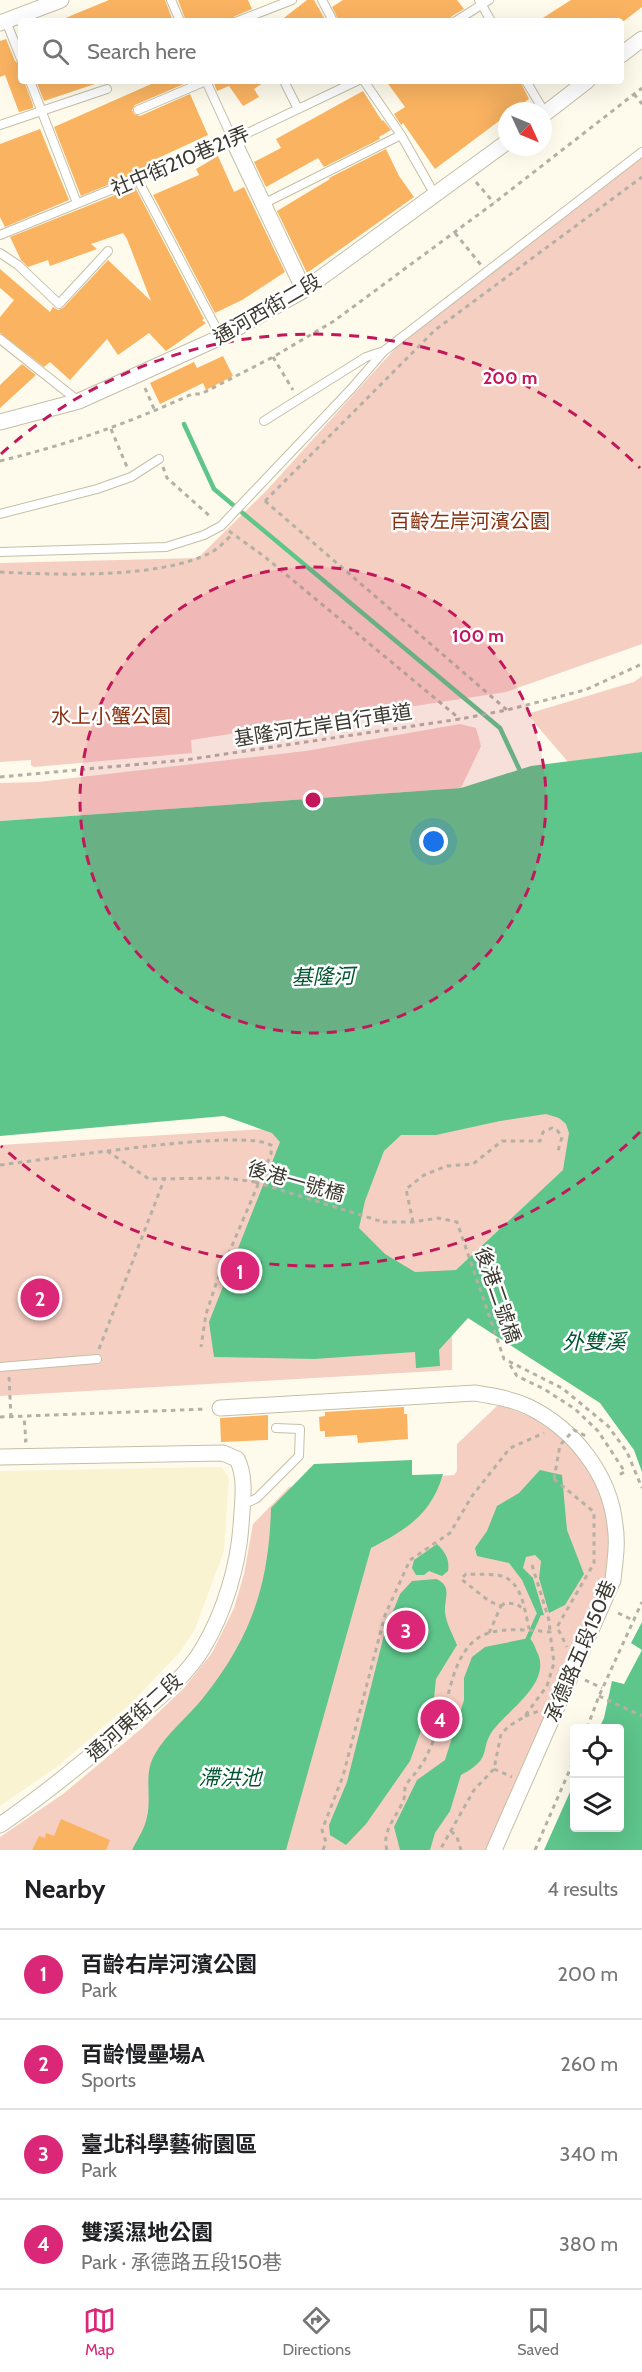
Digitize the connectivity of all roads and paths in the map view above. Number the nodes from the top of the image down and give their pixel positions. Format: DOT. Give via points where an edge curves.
graph roads {
  1 [pos="61,0"];
  2 [pos="171,0"];
  3 [pos="292,0"];
  4 [pos="322,0"];
  5 [pos="483,2"];
  6 [pos="35,4"];
  7 [pos="179,18"];
  8 [pos="246,18"];
  9 [pos="331,18"];
  10 [pos="460,18"];
  11 [pos="490,18"];
  12 [pos="3,22"];
  13 [pos="642,39"];
  14 [pos="18,53"];
  15 [pos="624,53"];
  16 [pos="31,84"];
  17 [pos="199,84"];
  18 [pos="207,84"];
  19 [pos="285,84"];
  20 [pos="351,84"];
  21 [pos="366,84"];
  22 [pos="528,84"];
  23 [pos="583,84"];
  24 [pos="642,88"];
  25 [pos="107,89"];
  26 [pos="634,94"];
  27 [pos="537,102"];
  28 [pos="642,104"];
  29 [pos="552,108"];
  30 [pos="138,110"];
  31 [pos="298,110"];
  32 [pos="41,112"];
  33 [pos="0,125"];
  34 [pos="401,135"];
  35 [pos="233,140"];
  36 [pos="498,149"];
  37 [pos="642,152"];
  38 [pos="484,160"];
  39 [pos="642,177"];
  40 [pos="138,180"];
  41 [pos="436,196"];
  42 [pos="494,203"];
  43 [pos="77,204"];
  44 [pos="262,205"];
  45 [pos="454,232"];
  46 [pos="0,235"];
  47 [pos="108,251"];
  48 [pos="0,253"];
  49 [pos="486,271"];
  50 [pos="304,290"];
  51 [pos="221,338"];
  52 [pos="0,339"];
  53 [pos="384,351"];
  54 [pos="273,357"];
  55 [pos="145,388"];
  56 [pos="299,399"];
  57 [pos="79,401"];
  58 [pos="155,411"];
  59 [pos="264,421"];
  60 [pos="0,422"];
  61 [pos="111,429"];
  62 [pos="159,459"];
  63 [pos="0,461"];
  64 [pos="131,477"];
  65 [pos="254,491"];
  66 [pos="265,501"];
  67 [pos="0,514"];
  68 [pos="221,526"];
  69 [pos="233,534"];
  70 [pos="0,552"];
  71 [pos="0,572"];
  72 [pos="642,664"];
  73 [pos="507,710"];
  74 [pos="460,719"];
  75 [pos="0,777"];
  76 [pos="107,1151"];
  77 [pos="558,1151"];
  78 [pos="0,1165"];
  79 [pos="164,1180"];
  80 [pos="413,1222"];
  81 [pos="457,1222"];
  82 [pos="201,1347"];
  83 [pos="97,1359"];
  84 [pos="4,1367"];
  85 [pos="220,1408"];
  86 [pos="24,1416"];
  87 [pos="0,1417"];
  88 [pos="11,1417"];
  89 [pos="560,1426"];
  90 [pos="276,1428"];
  91 [pos="588,1437"];
  92 [pos="15,1441"];
  93 [pos="0,1457"];
  94 [pos="642,1488"];
  95 [pos="242,1506"];
  96 [pos="532,1565"];
  97 [pos="642,1602"];
  98 [pos="501,1606"];
  99 [pos="524,1609"];
  100 [pos="618,1613"];
  101 [pos="635,1621"];
  102 [pos="531,1630"];
  103 [pos="550,1632"];
  104 [pos="489,1633"];
  105 [pos="569,1651"];
  106 [pos="580,1678"];
  107 [pos="602,1688"];
  108 [pos="598,1696"];
  109 [pos="642,1716"];
  110 [pos="588,1724"];
  111 [pos="570,1769"];
  112 [pos="0,1825"];
  113 [pos="451,1831"];
  114 [pos="323,1850"];
  115 [pos="387,1850"];
  116 [pos="440,1850"];
  117 [pos="461,1850"];
  118 [pos="494,1850"];
  119 [pos="535,1850"];
  1 -- 6 [label="street"];
  2 -- 7 [label="lane"];
  3 -- 8 [label="lane"];
  4 -- 9 [label="lane"];
  5 -- 10 [label="lane"];
  5 -- 11 [label="lane"];
  6 -- 12 [label="street"];
  12 -- 14 [label="lane"];
  13 -- 15 [label="street"];
  16 -- 32 [label="lane"];
  17 -- 30 [label="lane"];
  18 -- 35 [label="lane"];
  19 -- 31 [label="lane"];
  20 -- 31 [label="lane, 社中街210巷21弄"];
  21 -- 34 [label="lane"];
  22 -- 27 [label="lane"];
  23 -- 29 [label="street"];
  24 -- 26 [label="path"];
  25 -- 32 [label="lane"];
  26 -- 28 [label="path"];
  26 -- 42 [label="path"];
  31 -- 35 [label="lane, 社中街210巷21弄"];
  32 -- 33 [label="lane"];
  32 -- 43 [label="lane"];
  34 -- 41 [label="lane"];
  34 -- 44 [label="lane"];
  35 -- 40 [label="lane, 社中街210巷21弄"];
  35 -- 44 [label="street"];
  36 -- 38 [label="street, 通河西街二段"];
  37 -- 49 [label="lane"];
  38 -- 41 [label="street, 通河西街二段"];
  38 -- 42 [label="path" via="491,168 475,181"];
  39 -- 66 [label="path" via="435,330"];
  40 -- 43 [label="lane, 社中街210巷21弄"];
  40 -- 51 [label="lane"];
  41 -- 50 [label="street, 通河西街二段"];
  42 -- 45 [label="path"];
  43 -- 46 [label="lane, 社中街210巷21弄"];
  44 -- 50 [label="street"];
  45 -- 49 [label="path"];
  45 -- 54 [label="path" via="334,321"];
  47 -- 48 [label="lane" via="59,304"];
  49 -- 53 [label="lane"];
  50 -- 51 [label="street, 通河西街二段"];
  51 -- 57 [label="street, 通河西街二段"];
  52 -- 57 [label="lane"];
  53 -- 56 [label="lane" via="366,357"];
  53 -- 65 [label="lane"];
  54 -- 56 [label="path"];
  54 -- 58 [label="path" via="201,394 192,394"];
  55 -- 58 [label="path"];
  56 -- 59 [label="lane"];
  57 -- 60 [label="street, 通河西街二段"];
  58 -- 61 [label="path"];
  61 -- 63 [label="path"];
  61 -- 64 [label="path"];
  62 -- 64 [label="lane"];
  62 -- 68 [label="path" via="167,478"];
  64 -- 67 [label="lane"];
  65 -- 66 [label="path"];
  65 -- 68 [label="lane"];
  66 -- 73 [label="path"];
  68 -- 69 [label="path"];
  68 -- 70 [label="lane" via="166,547"];
  69 -- 71 [label="path" via="212,552 175,566 127,572"];
  69 -- 74 [label="path"];
  72 -- 73 [label="path, 基隆河左岸自行車道" via="585,690"];
  73 -- 74 [label="path, 基隆河左岸自行車道"];
  74 -- 75 [label="path, 基隆河左岸自行車道" via="185,760"];
  76 -- 78 [label="path"];
  76 -- 79 [label="path" via="149,1179"];
  76 -- 82 [label="path" via="228,1140 266,1141 272,1146 217,1281"];
  77 -- 80 [label="path" via="562,1137 552,1128 543,1132 540,1141 502,1141 473,1164 447,1166 424,1175 406,1189"];
  79 -- 80 [label="path, 後港一號橋, bridge" via="226,1178 255,1182 383,1222"];
  79 -- 83 [label="path"];
  80 -- 81 [label="path, 後港一號橋" via="438,1218"];
  81 -- 94 [label="path, 後港二號橋" via="504,1359 562,1388 608,1426 627,1452"];
  83 -- 84 [label="lane"];
  84 -- 88 [label="path"];
  85 -- 86 [label="path"];
  85 -- 89 [label="street, 承德路五段150巷" via="475,1393 529,1407"];
  86 -- 88 [label="path"];
  86 -- 92 [label="path" via="26,1441"];
  87 -- 88 [label="path"];
  89 -- 114 [label="path" via="510,1448 472,1496 450,1533 410,1560 385,1616 343,1776 322,1830 326,1842"];
  89 -- 118 [label="street, 承德路五段150巷" via="591,1460 611,1502 616,1542 613,1580"];
  90 -- 95 [label="lane" via="300,1429 299,1456 257,1498"];
  91 -- 105 [label="path, bridge" via="574,1430 560,1445 554,1479 594,1512 594,1563 557,1627"];
  93 -- 95 [label="street, 通河東街二段" via="223,1453 237,1459 242,1468"];
  95 -- 112 [label="street, 通河東街二段" via="240,1536 223,1606 202,1649 175,1683 47,1792"];
  96 -- 103 [label="path"];
  97 -- 101 [label="path"];
  98 -- 99 [label="path" via="512,1603"];
  98 -- 99 [label="path" via="462,1578 503,1576 519,1591"];
  98 -- 104 [label="path"];
  99 -- 102 [label="path"];
  100 -- 101 [label="path"];
  101 -- 107 [label="path"];
  102 -- 103 [label="path"];
  102 -- 104 [label="path"];
  103 -- 113 [label="path" via="554,1663 546,1686 524,1717 501,1734 494,1769 474,1790"];
  104 -- 115 [label="path" via="469,1646 456,1672 425,1761 405,1787 404,1799 391,1821"];
  106 -- 107 [label="path"];
  107 -- 108 [label="path"];
  108 -- 109 [label="path"];
  108 -- 110 [label="path"];
  111 -- 119 [label="path"];
  113 -- 116 [label="path"];
  113 -- 117 [label="path"];
}
